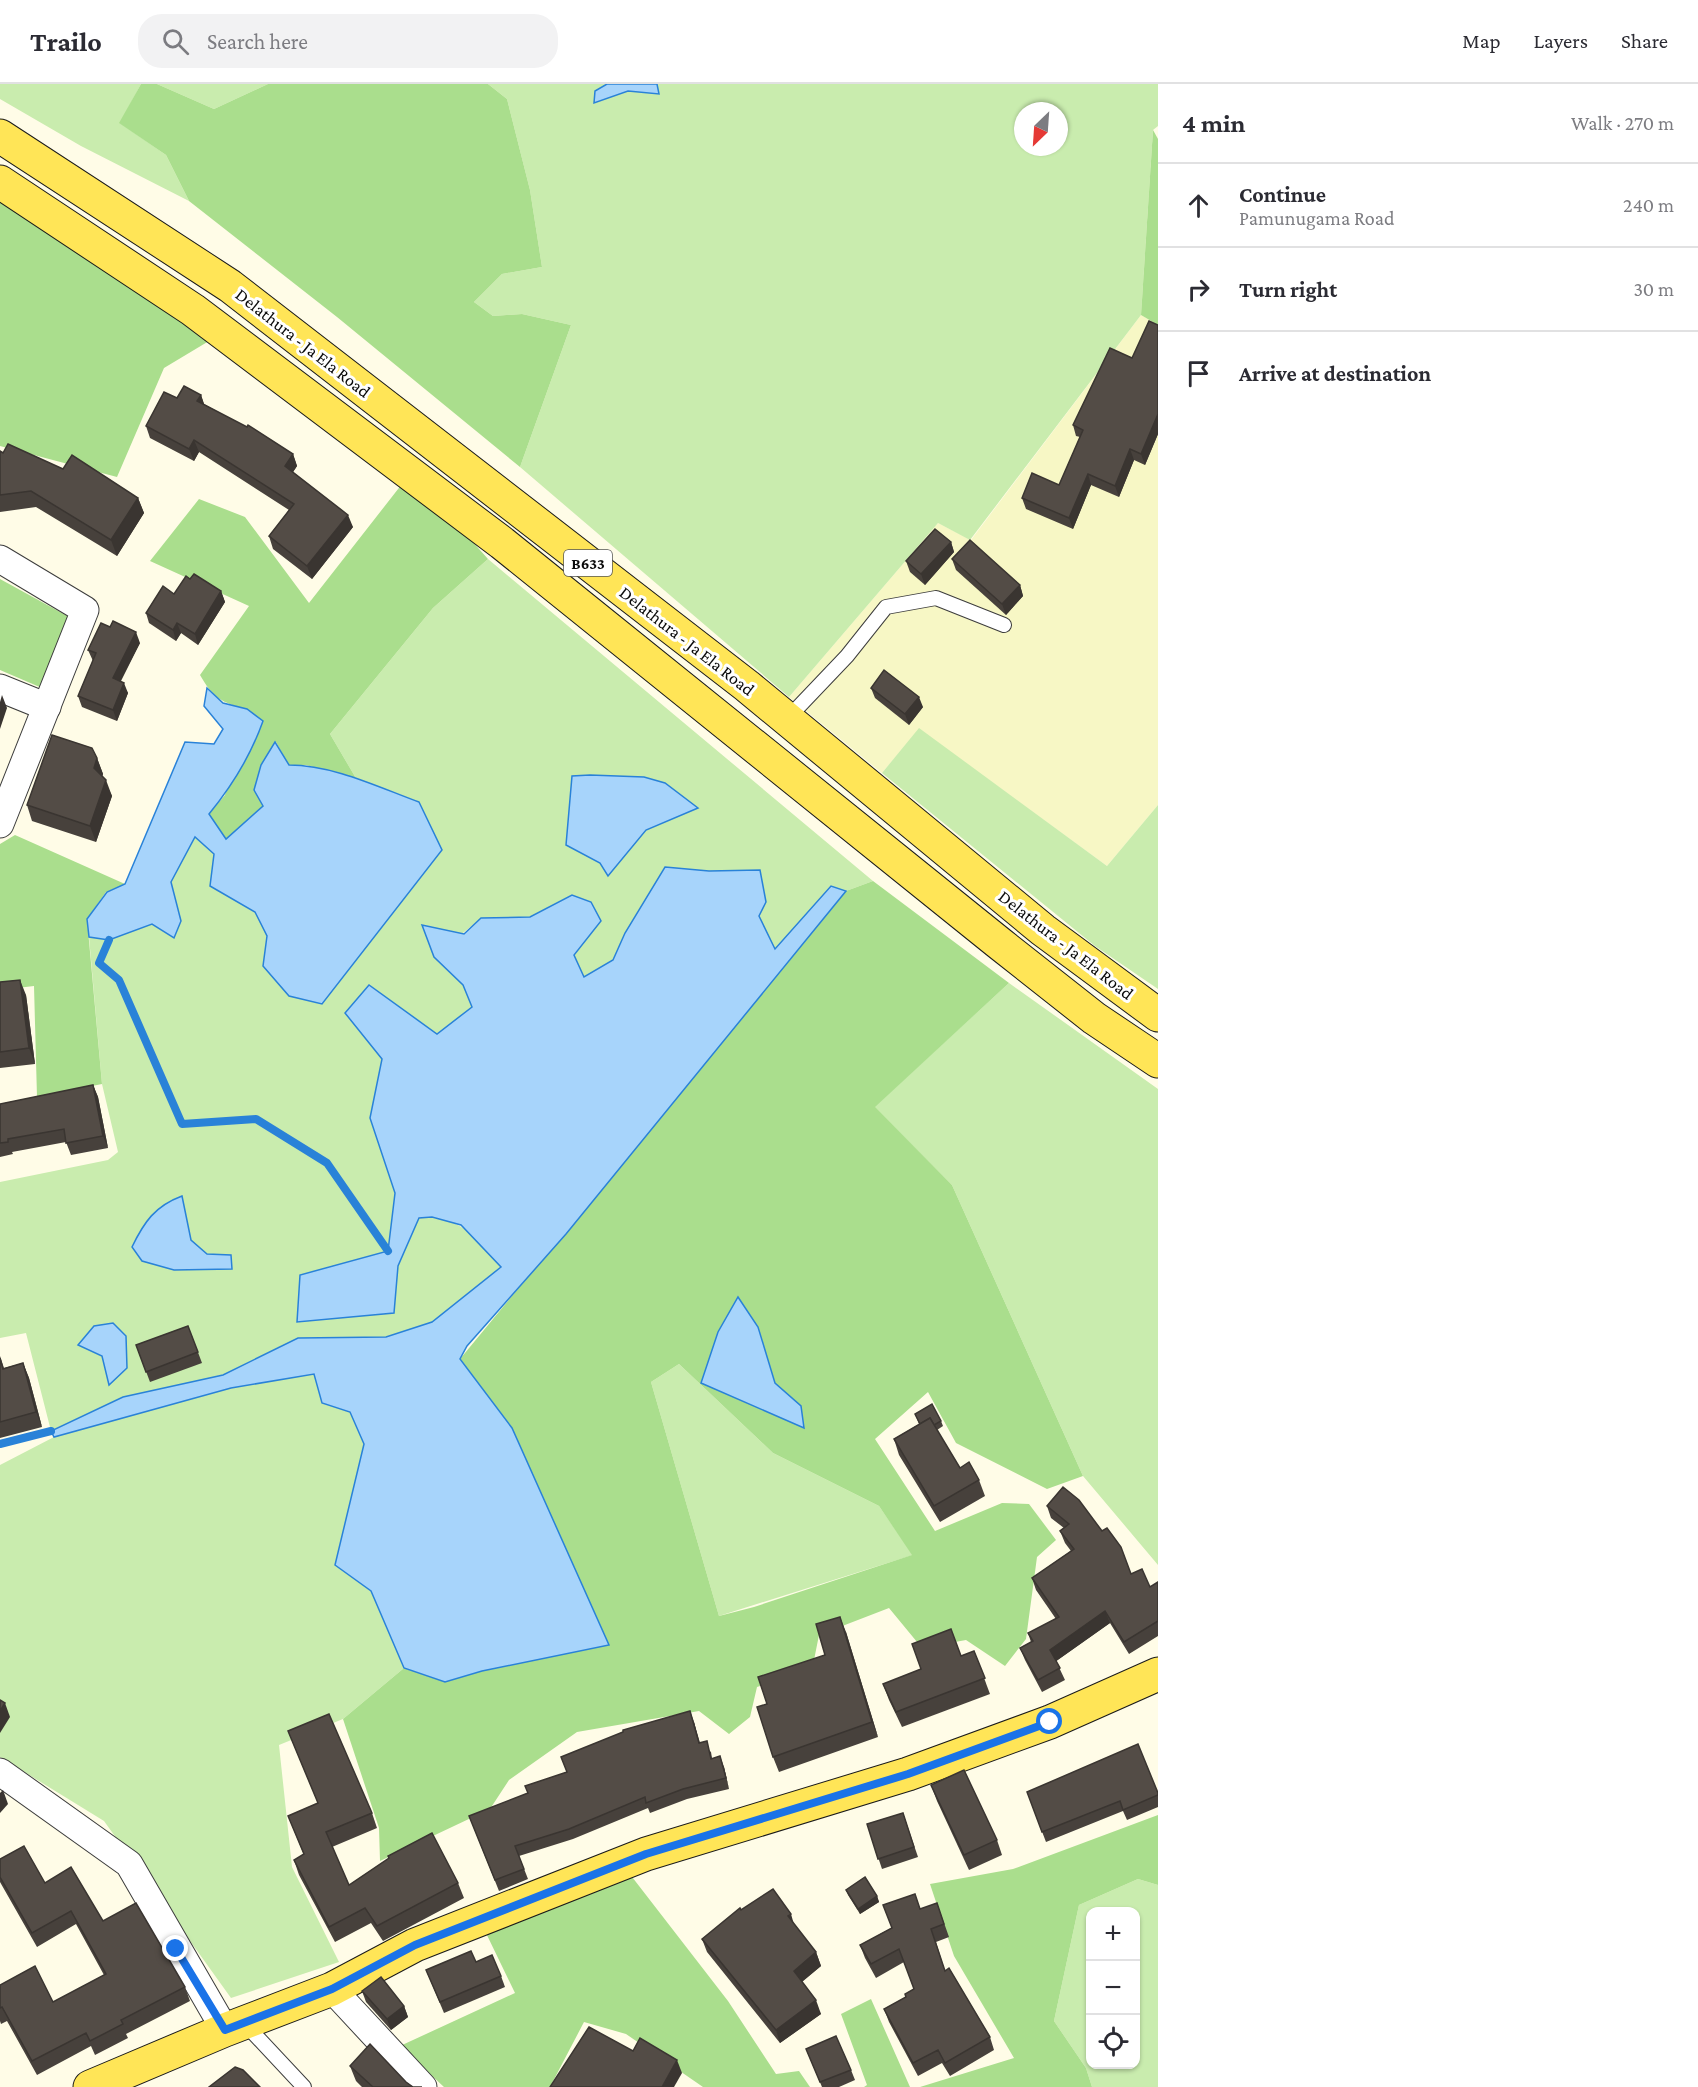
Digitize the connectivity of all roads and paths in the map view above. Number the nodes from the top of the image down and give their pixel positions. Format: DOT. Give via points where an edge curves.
graph roads {
  1 [pos="0,136"];
  2 [pos="0,182"];
  3 [pos="0,559"];
  4 [pos="1004,625"];
  5 [pos="0,688"];
  6 [pos="47,707"];
  7 [pos="787,719"];
  8 [pos="0,824"];
  9 [pos="1158,1015"];
  10 [pos="1158,1061"];
  11 [pos="1158,1674"];
  12 [pos="0,1772"];
  13 [pos="332,1989"];
  14 [pos="234,2026"];
  15 [pos="90,2087"];
  16 [pos="304,2087"];
  17 [pos="423,2087"];
  1 -- 7 [label="main road, Delathura - Ja Ela Road / B633" via="230,286"];
  2 -- 10 [label="main road, B633" via="193,310 502,543 999,944 1094,1018"];
  3 -- 6 [label="street" via="85,610"];
  4 -- 7 [label="lane" via="936,598 886,607 847,656"];
  5 -- 6 [label="street"];
  6 -- 8 [label="street"];
  7 -- 9 [label="main road, Delathura - Ja Ela Road / B633" via="1043,930"];
  11 -- 13 [label="main road" via="1050,1722 908,1774 646,1854 415,1945"];
  12 -- 14 [label="street" via="129,1864"];
  13 -- 14 [label="main road"];
  13 -- 17 [label="street"];
  14 -- 15 [label="main road"];
  14 -- 16 [label="lane"];
}
